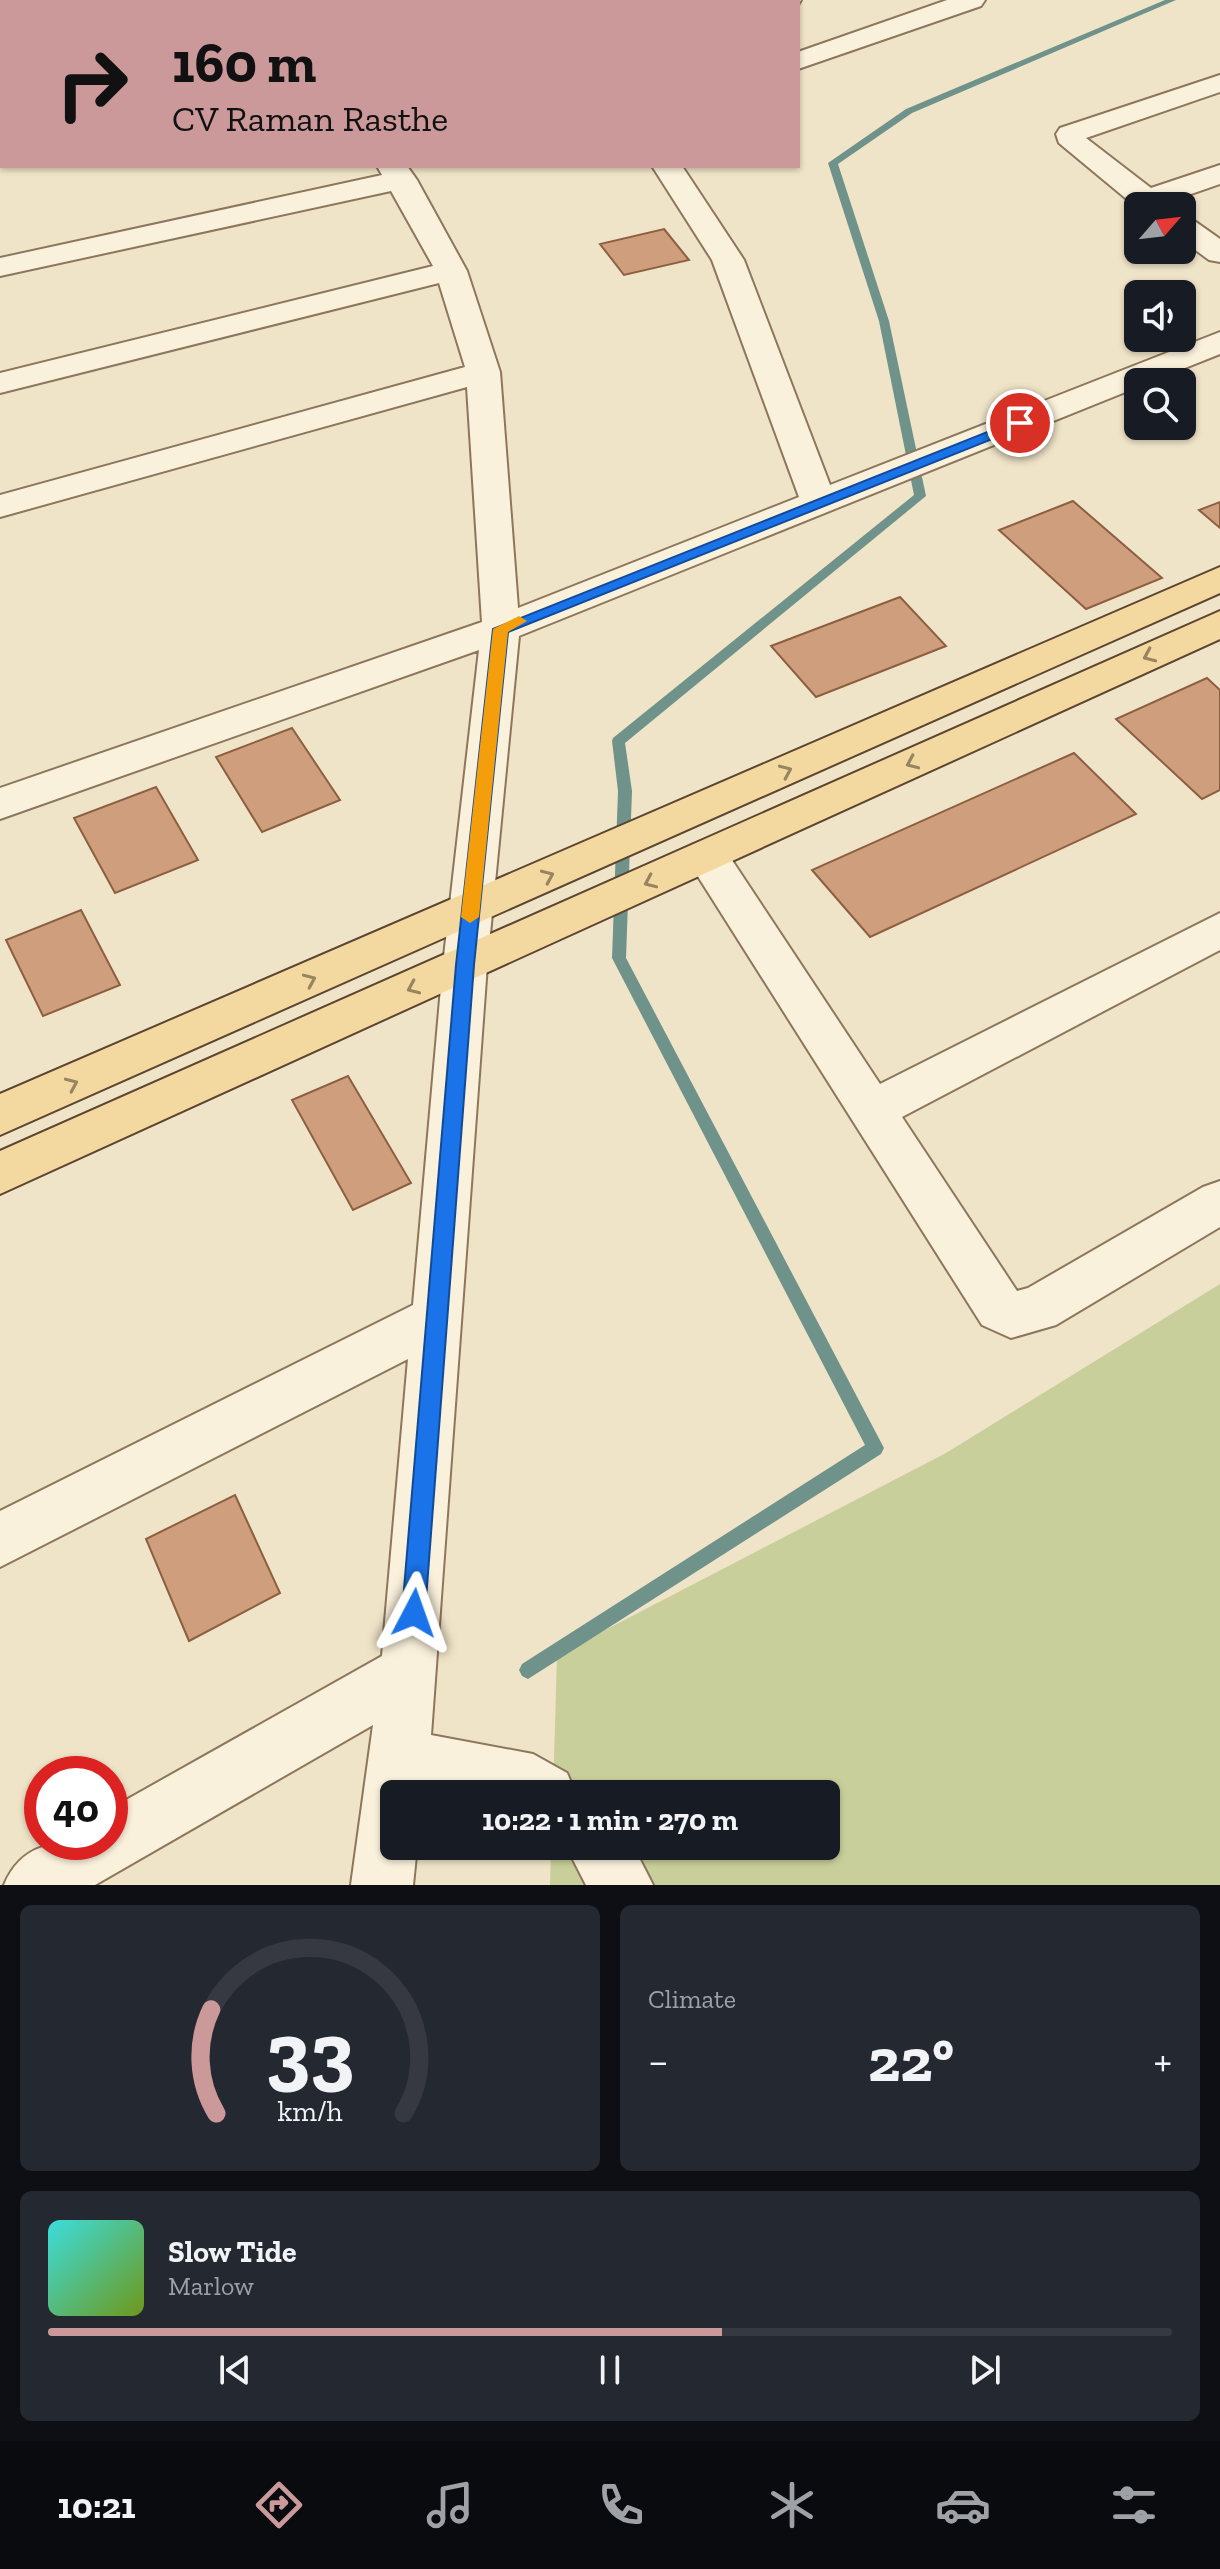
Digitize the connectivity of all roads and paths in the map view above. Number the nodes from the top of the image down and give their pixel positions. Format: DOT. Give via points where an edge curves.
graph roads {
  1 [pos="972,0"];
  2 [pos="800,60"];
  3 [pos="1220,83"];
  4 [pos="668,168"];
  5 [pos="397,173"];
  6 [pos="1220,174"];
  7 [pos="1136,192"];
  8 [pos="1177,192"];
  9 [pos="1196,236"];
  10 [pos="1220,253"];
  11 [pos="0,267"];
  12 [pos="451,271"];
  13 [pos="1220,342"];
  14 [pos="483,372"];
  15 [pos="0,383"];
  16 [pos="819,504"];
  17 [pos="0,506"];
  18 [pos="1220,579"];
  19 [pos="1220,624"];
  20 [pos="501,629"];
  21 [pos="0,804"];
  22 [pos="707,856"];
  23 [pos="471,910"];
  24 [pos="1220,930"];
  25 [pos="465,965"];
  26 [pos="870,1111"];
  27 [pos="0,1115"];
  28 [pos="0,1173"];
  29 [pos="1220,1202"];
  30 [pos="435,1319"];
  31 [pos="0,1540"];
  32 [pos="409,1672"];
  33 [pos="398,1758"];
  34 [pos="512,1780"];
  35 [pos="606,1860"];
  36 [pos="35,1885"];
  37 [pos="382,1885"];
  38 [pos="622,1885"];
  1 -- 2 [label="street"];
  3 -- 7 [label="street" via="1070,134 1073,143"];
  4 -- 16 [label="street" via="728,260"];
  5 -- 11 [label="street"];
  5 -- 12 [label="street"];
  6 -- 8 [label="street"];
  9 -- 10 [label="street"];
  12 -- 14 [label="street"];
  12 -- 15 [label="street"];
  13 -- 16 [label="street"];
  14 -- 17 [label="street"];
  14 -- 20 [label="street"];
  16 -- 20 [label="street"];
  23 -- 18 [label="main road, one-way"];
  19 -- 22 [label="main road, one-way"];
  20 -- 21 [label="street"];
  20 -- 23 [label="street"];
  22 -- 25 [label="main road, one-way"];
  22 -- 26 [label="street"];
  23 -- 25 [label="street"];
  27 -- 23 [label="main road, one-way"];
  24 -- 26 [label="street"];
  25 -- 28 [label="main road, one-way"];
  25 -- 30 [label="street"];
  26 -- 29 [label="street" via="991,1301 1011,1315 1038,1309"];
  30 -- 31 [label="street"];
  30 -- 32 [label="street"];
  32 -- 33 [label="street"];
  32 -- 36 [label="street"];
  33 -- 34 [label="street"];
  33 -- 37 [label="street"];
  35 -- 38 [label="street"];
}
